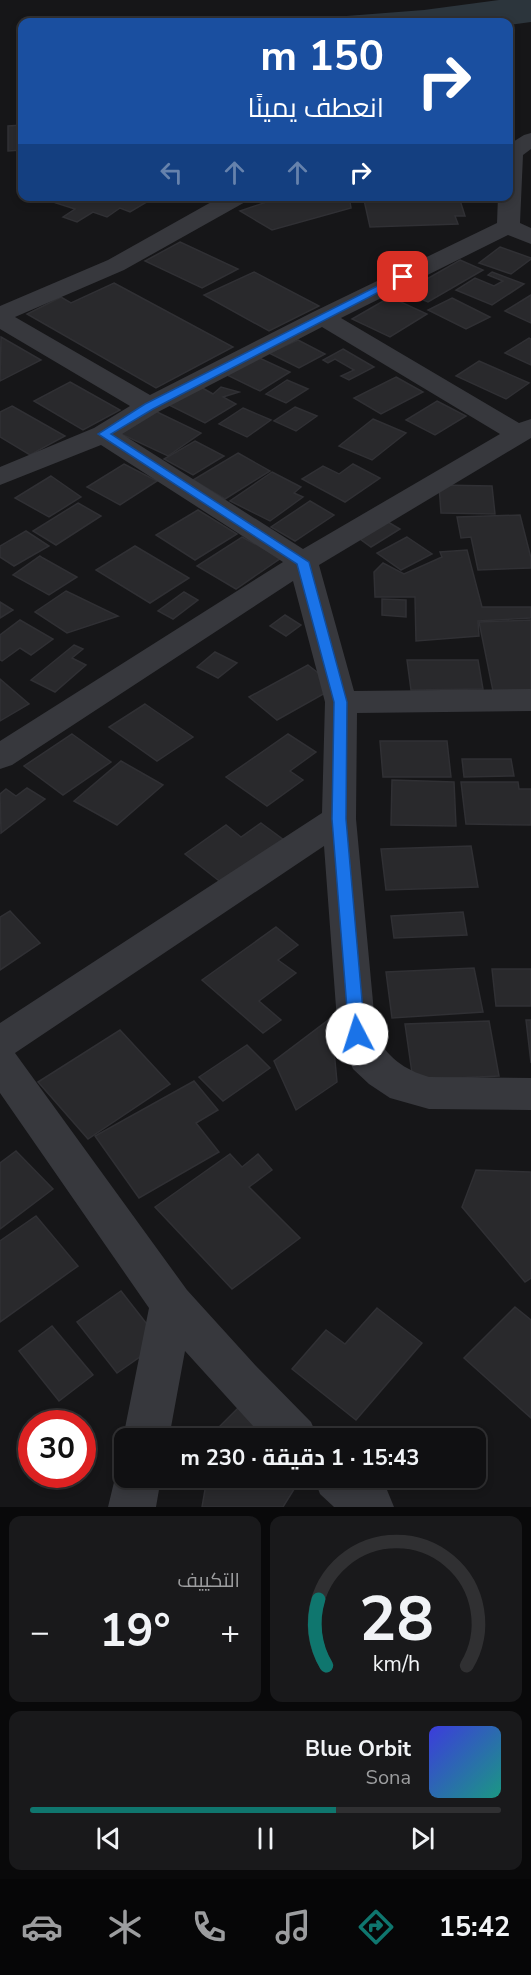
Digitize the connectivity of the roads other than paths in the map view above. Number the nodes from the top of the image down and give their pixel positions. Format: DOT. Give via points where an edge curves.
graph roads {
  1 [pos="531,139"];
  2 [pos="513,151"];
  3 [pos="230,201"];
  4 [pos="509,201"];
  5 [pos="508,226"];
  6 [pos="531,237"];
  7 [pos="0,317"];
  8 [pos="322,317"];
  9 [pos="149,406"];
  10 [pos="525,431"];
  11 [pos="103,434"];
  12 [pos="0,477"];
  13 [pos="303,562"];
  14 [pos="531,700"];
  15 [pos="341,702"];
  16 [pos="0,757"];
  17 [pos="339,819"];
  18 [pos="0,1043"];
  19 [pos="0,1062"];
  20 [pos="531,1094"];
  21 [pos="172,1304"];
  22 [pos="148,1428"];
  23 [pos="285,1428"];
  24 [pos="136,1488"];
  25 [pos="348,1488"];
  26 [pos="132,1507"];
  27 [pos="370,1507"];
  1 -- 2 [label="street"];
  3 -- 7 [label="street" via="116,265"];
  4 -- 5 [label="street"];
  5 -- 6 [label="street"];
  5 -- 8 [label="street"];
  7 -- 9 [label="street"];
  8 -- 9 [label="street"];
  8 -- 10 [label="street"];
  9 -- 11 [label="street"];
  10 -- 13 [label="street"];
  11 -- 12 [label="street"];
  11 -- 13 [label="street"];
  13 -- 15 [label="street"];
  13 -- 16 [label="street"];
  14 -- 15 [label="street"];
  15 -- 17 [label="street"];
  17 -- 18 [label="street"];
  17 -- 20 [label="street" via="357,1034 367,1058 404,1086 429,1093"];
  19 -- 21 [label="street"];
  21 -- 22 [label="street"];
  21 -- 23 [label="street"];
  24 -- 26 [label="street"];
  25 -- 27 [label="street"];
}
